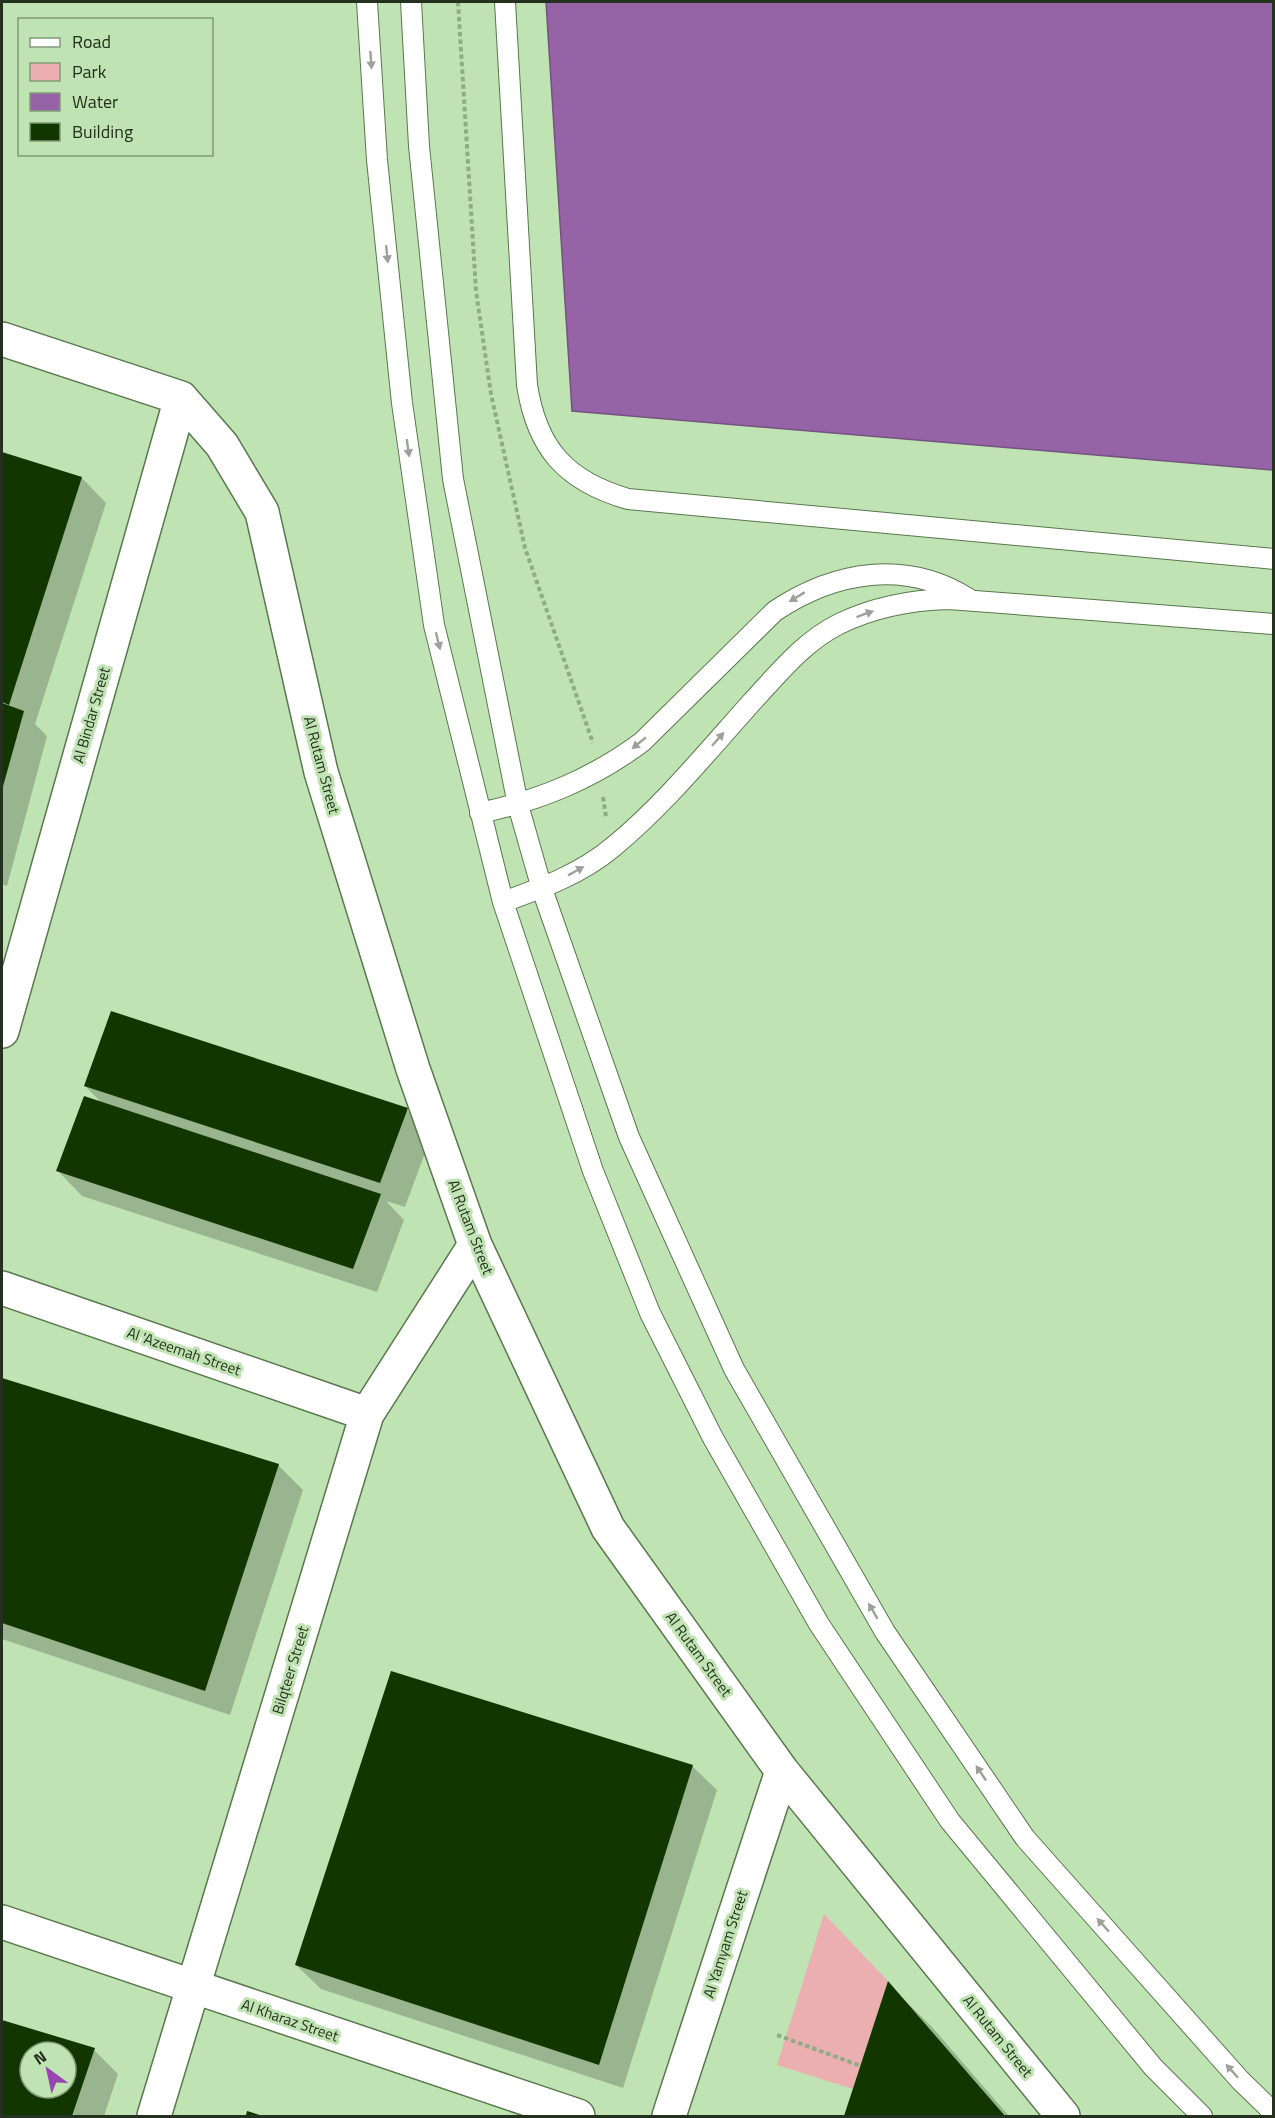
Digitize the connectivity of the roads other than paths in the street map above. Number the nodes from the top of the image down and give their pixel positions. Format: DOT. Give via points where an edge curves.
graph roads {
  1 [pos="367,2"];
  2 [pos="411,2"];
  3 [pos="505,2"];
  4 [pos="2,339"];
  5 [pos="181,398"];
  6 [pos="1274,559"];
  7 [pos="972,600"];
  8 [pos="1274,624"];
  9 [pos="518,805"];
  10 [pos="480,813"];
  11 [pos="542,889"];
  12 [pos="503,902"];
  13 [pos="2,1032"];
  14 [pos="475,1245"];
  15 [pos="2,1288"];
  16 [pos="367,1414"];
  17 [pos="782,1771"];
  18 [pos="2,1922"];
  19 [pos="195,1988"];
  20 [pos="1274,2113"];
  21 [pos="154,2116"];
  22 [pos="578,2116"];
  23 [pos="669,2116"];
  24 [pos="1063,2116"];
  25 [pos="1202,2116"];
  1 -- 10 [label="lane, one-way" via="377,160 402,403 435,625"];
  2 -- 9 [label="lane" via="419,146 453,479"];
  3 -- 6 [label="lane" via="531,412 541,438 557,460 578,478 601,491 628,499"];
  4 -- 5 [label="street"];
  5 -- 13 [label="street, Al Bindar Street"];
  5 -- 14 [label="street, Al Rutam Street" via="222,445 262,512 321,772 413,1069"];
  7 -- 8 [label="lane"];
  7 -- 9 [label="lane, one-way" via="940,583 890,573 859,574 801,594 775,611 642,742 599,772"];
  11 -- 7 [label="lane, one-way" via="611,849 641,822 791,659 813,641 837,625 891,605 920,600"];
  9 -- 10 [label="lane"];
  9 -- 11 [label="lane"];
  10 -- 12 [label="lane"];
  11 -- 12 [label="lane"];
  20 -- 11 [label="lane, one-way" via="1240,2080 1025,1838 885,1632 734,1369 629,1137"];
  12 -- 25 [label="lane" via="593,1171 650,1313 713,1438 813,1614 950,1821 1153,2067"];
  14 -- 16 [label="street, Bilqteer Street"];
  14 -- 17 [label="street, Al Rutam Street" via="608,1528"];
  15 -- 16 [label="street, Al 'Azeemah Street"];
  16 -- 19 [label="street, Bilqteer Street"];
  17 -- 23 [label="street, Al Yamyam Street"];
  17 -- 24 [label="street, Al Rutam Street"];
  18 -- 19 [label="street, Al Kharaz Street"];
  19 -- 21 [label="street, Bilqteer Street"];
  19 -- 22 [label="street, Al Kharaz Street"];
}
